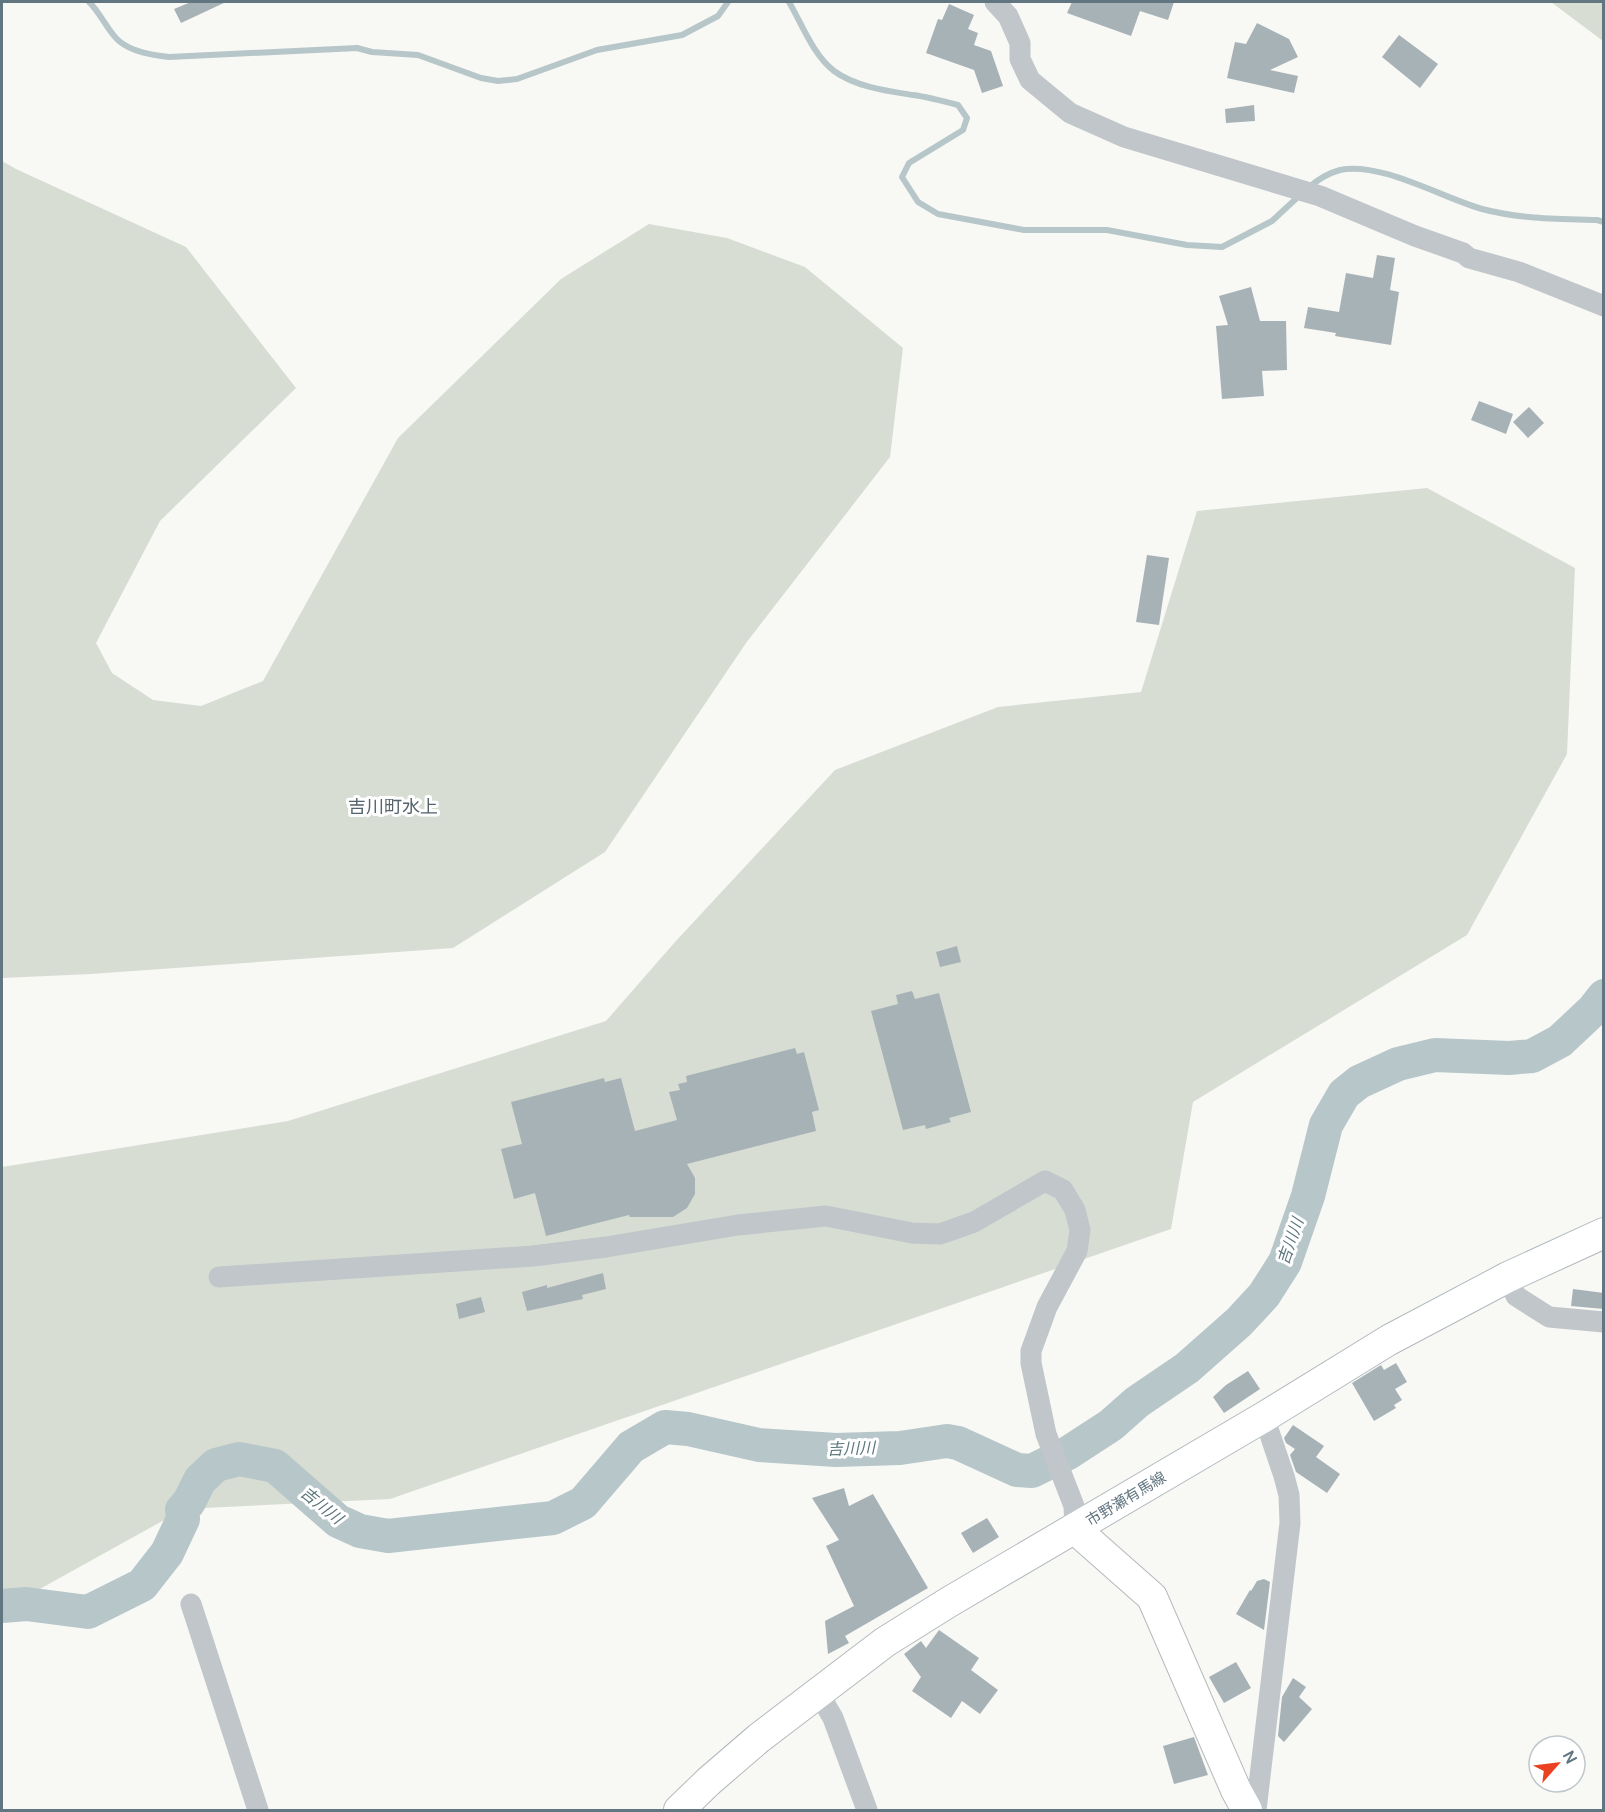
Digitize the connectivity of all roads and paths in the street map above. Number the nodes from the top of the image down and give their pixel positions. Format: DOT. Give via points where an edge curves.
graph roads {
  1 [pos="995,2"];
  2 [pos="1604,306"];
  3 [pos="1604,1233"];
  4 [pos="219,1277"];
  5 [pos="1508,1277"];
  6 [pos="1604,1323"];
  7 [pos="1264,1418"];
  8 [pos="1075,1518"];
  9 [pos="191,1604"];
  10 [pos="818,1692"];
  11 [pos="258,1810"];
  12 [pos="679,1810"];
  13 [pos="867,1810"];
  14 [pos="1247,1810"];
  15 [pos="1257,1810"];
  1 -- 2 [label="street" via="1008,16 1030,80 1070,113 1124,136 1320,196 1469,258 1519,272"];
  3 -- 5 [label="main road, 市野瀬有馬線"];
  4 -- 8 [label="street" via="533,1256 826,1216 912,1233 940,1234 974,1222 1045,1181 1063,1190 1075,1210 1080,1230 1077,1251 1047,1308 1031,1351 1046,1434"];
  5 -- 6 [label="street" via="1516,1296 1549,1317"];
  5 -- 7 [label="main road, 市野瀬有馬線" via="1389,1340"];
  7 -- 8 [label="main road, 市野瀬有馬線"];
  7 -- 15 [label="street" via="1289,1495 1290,1523"];
  8 -- 10 [label="main road, 市野瀬有馬線" via="885,1642"];
  8 -- 14 [label="main road" via="1152,1597"];
  9 -- 11 [label="street"];
  10 -- 12 [label="main road, 市野瀬有馬線" via="759,1738"];
  10 -- 13 [label="street" via="833,1718"];
}
